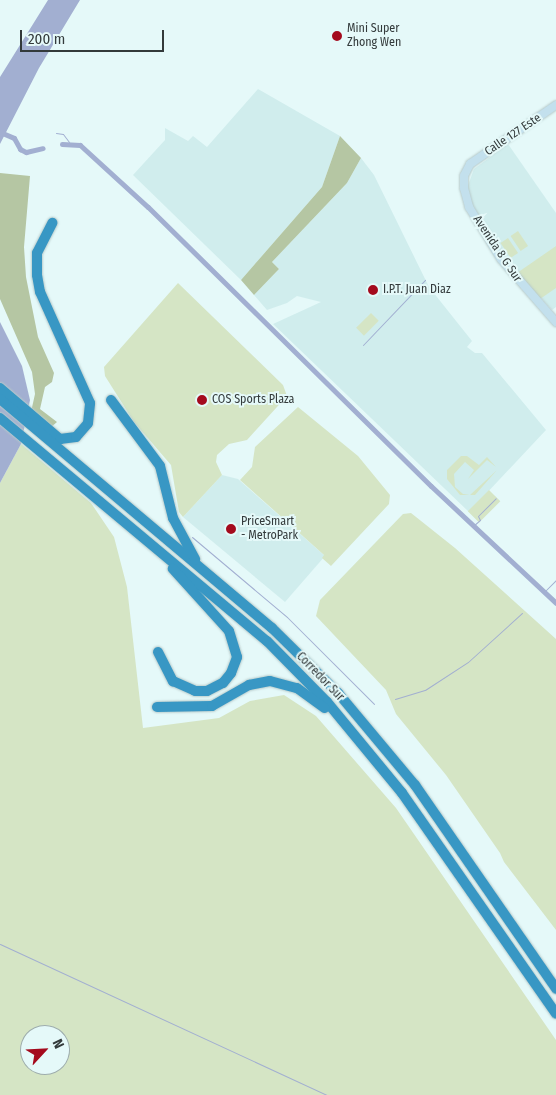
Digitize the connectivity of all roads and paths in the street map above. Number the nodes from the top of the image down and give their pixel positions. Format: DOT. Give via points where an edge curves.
graph roads {
  1 [pos="556,105"];
  2 [pos="470,164"];
  3 [pos="52,223"];
  4 [pos="556,322"];
  5 [pos="0,388"];
  6 [pos="0,398"];
  7 [pos="111,400"];
  8 [pos="0,418"];
  9 [pos="41,429"];
  10 [pos="147,540"];
  11 [pos="205,572"];
  12 [pos="158,652"];
  13 [pos="157,707"];
  14 [pos="347,725"];
  15 [pos="556,989"];
  16 [pos="556,1014"];
  1 -- 2 [label="street, Calle 127 Este"];
  2 -- 4 [label="street, Avenida 8 G Sur" via="464,176 469,207 506,266"];
  3 -- 9 [label="highway" via="37,253 36,275 40,292 88,400 91,415 84,430 69,439"];
  5 -- 9 [label="highway"];
  6 -- 9 [label="highway, Corredor Sur"];
  7 -- 11 [label="highway" via="160,466 178,529"];
  8 -- 10 [label="highway, Corredor Sur"];
  9 -- 11 [label="highway, Corredor Sur"];
  10 -- 12 [label="highway" via="229,631 237,653 227,679 217,687 199,691 184,688 173,681"];
  10 -- 14 [label="highway, Corredor Sur" via="267,641"];
  11 -- 15 [label="highway, Corredor Sur" via="272,628 367,725 415,784"];
  13 -- 14 [label="highway" via="212,706 249,685 270,680 297,688"];
  14 -- 16 [label="highway, Corredor Sur" via="402,793"];
}
